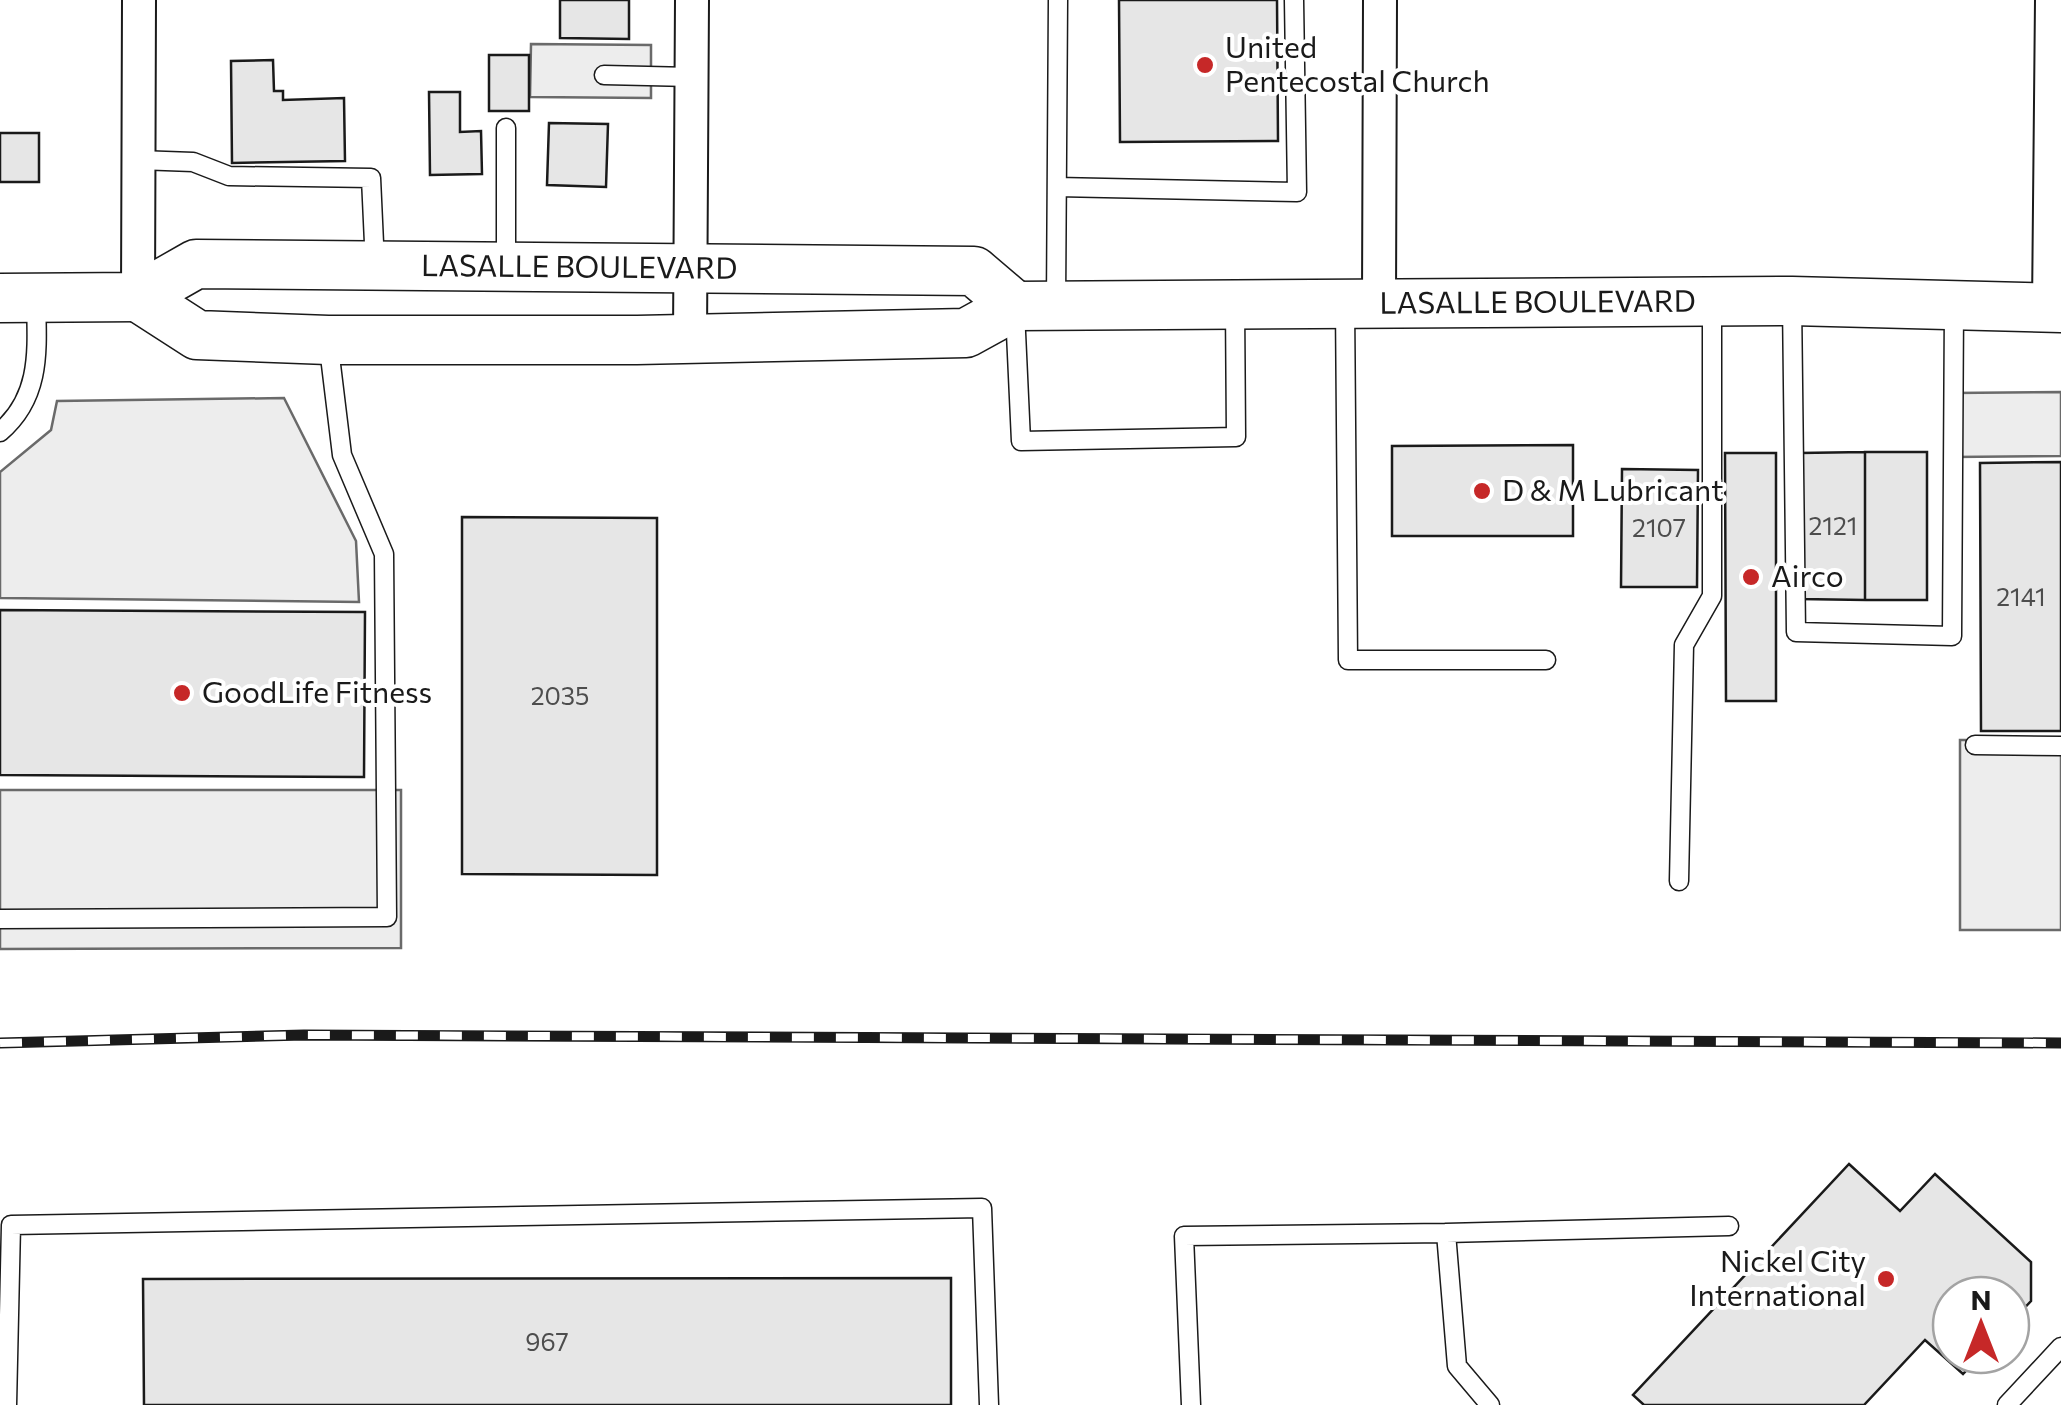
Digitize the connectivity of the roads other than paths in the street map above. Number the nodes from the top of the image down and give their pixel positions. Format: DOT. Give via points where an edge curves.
graph roads {
  1 [pos="139,0"];
  2 [pos="692,0"];
  3 [pos="1058,0"];
  4 [pos="1294,0"];
  5 [pos="1380,0"];
  6 [pos="2052,0"];
  7 [pos="604,75"];
  8 [pos="691,76"];
  9 [pos="506,128"];
  10 [pos="138,160"];
  11 [pos="1057,187"];
  12 [pos="375,266"];
  13 [pos="506,267"];
  14 [pos="691,268"];
  15 [pos="138,297"];
  16 [pos="18,298"];
  17 [pos="1792,300"];
  18 [pos="1712,301"];
  19 [pos="1362,303"];
  20 [pos="1235,304"];
  21 [pos="1036,305"];
  22 [pos="1954,306"];
  23 [pos="2055,308"];
  24 [pos="690,338"];
  25 [pos="328,340"];
  26 [pos="0,432"];
  27 [pos="1546,660"];
  28 [pos="1975,745"];
  29 [pos="2061,746"];
  30 [pos="1679,881"];
  31 [pos="0,919"];
  32 [pos="1729,1226"];
  33 [pos="1446,1233"];
  34 [pos="2061,1347"];
  35 [pos="7,1405"];
  36 [pos="990,1405"];
  37 [pos="1191,1405"];
  38 [pos="1490,1405"];
  39 [pos="2007,1405"];
  1 -- 10 [label="street"];
  2 -- 8 [label="street"];
  3 -- 11 [label="lane"];
  4 -- 11 [label="lane" via="1297,192"];
  5 -- 19 [label="street"];
  6 -- 23 [label="street"];
  7 -- 8 [label="lane"];
  8 -- 14 [label="street"];
  9 -- 13 [label="lane"];
  10 -- 12 [label="lane" via="193,162 229,176 370,178"];
  10 -- 15 [label="street"];
  11 -- 21 [label="lane"];
  12 -- 13 [label="main road, LASALLE BOULEVARD"];
  12 -- 15 [label="main road, LASALLE BOULEVARD" via="196,264"];
  13 -- 14 [label="main road, LASALLE BOULEVARD"];
  14 -- 21 [label="main road, LASALLE BOULEVARD" via="974,271"];
  14 -- 24 [label="street"];
  15 -- 16 [label="main road, LASALLE BOULEVARD"];
  15 -- 25 [label="main road, LASALLE BOULEVARD" via="196,336"];
  16 -- 26 [label="lane" via="37,364 18,416"];
  17 -- 18 [label="main road, LASALLE BOULEVARD"];
  17 -- 22 [label="main road, LASALLE BOULEVARD"];
  17 -- 22 [label="lane" via="1796,632 1952,636"];
  18 -- 19 [label="main road, LASALLE BOULEVARD"];
  18 -- 30 [label="lane" via="1712,596 1684,645"];
  19 -- 20 [label="main road, LASALLE BOULEVARD"];
  19 -- 27 [label="lane" via="1348,660"];
  20 -- 21 [label="main road, LASALLE BOULEVARD"];
  20 -- 21 [label="lane" via="1236,438 1021,441"];
  21 -- 24 [label="main road, LASALLE BOULEVARD" via="966,333"];
  22 -- 23 [label="main road, LASALLE BOULEVARD"];
  24 -- 25 [label="main road, LASALLE BOULEVARD"];
  25 -- 31 [label="lane" via="342,456 384,554 387,917"];
  28 -- 29 [label="lane"];
  32 -- 33 [label="lane"];
  33 -- 37 [label="lane" via="1184,1236"];
  33 -- 38 [label="lane" via="1457,1366"];
  34 -- 39 [label="lane"];
  35 -- 36 [label="lane" via="11,1224 982,1208"];
}
